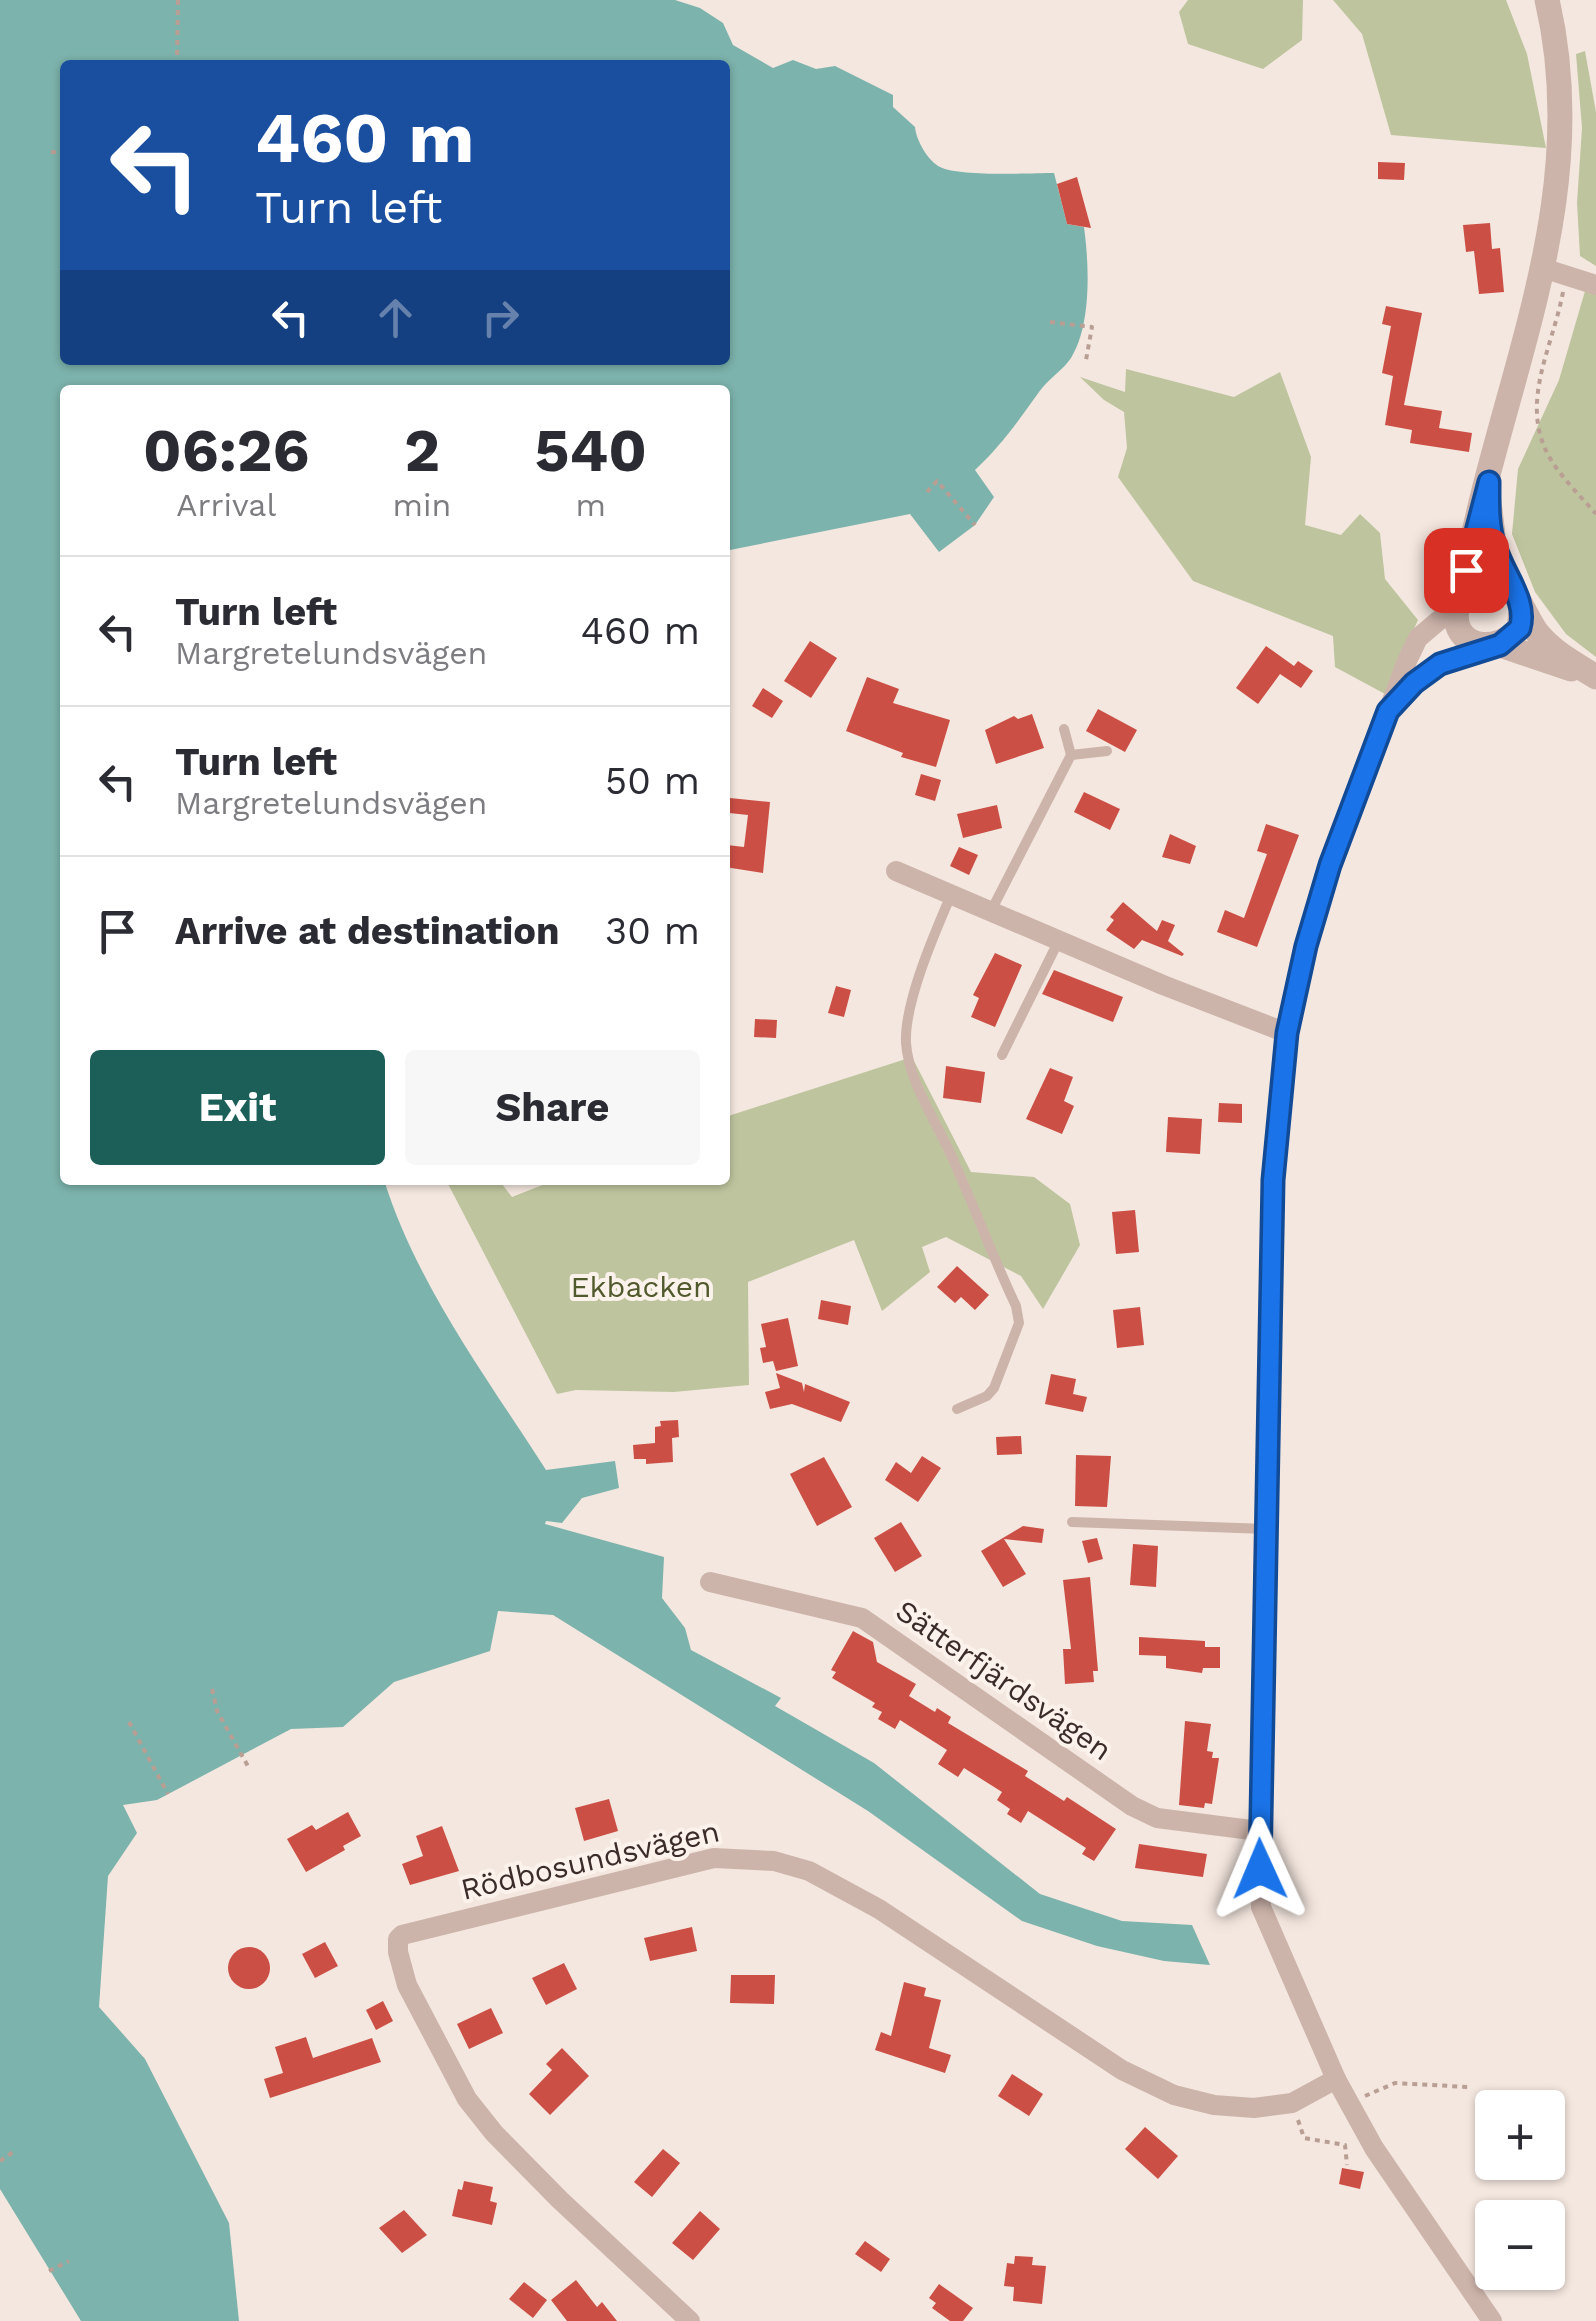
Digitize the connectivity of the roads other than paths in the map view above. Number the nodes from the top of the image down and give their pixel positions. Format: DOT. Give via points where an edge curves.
graph roads {
  1 [pos="1547,0"];
  2 [pos="1559,273"];
  3 [pos="1596,285"];
  4 [pos="1489,482"];
  5 [pos="1517,597"];
  6 [pos="1460,600"];
  7 [pos="1495,646"];
  8 [pos="1596,678"];
  9 [pos="1388,711"];
  10 [pos="1064,728"];
  11 [pos="1107,751"];
  12 [pos="1071,755"];
  13 [pos="896,871"];
  14 [pos="952,895"];
  15 [pos="991,911"];
  16 [pos="1059,940"];
  17 [pos="1287,1033"];
  18 [pos="1002,1055"];
  19 [pos="957,1408"];
  20 [pos="1072,1522"];
  21 [pos="1267,1529"];
  22 [pos="710,1582"];
  23 [pos="1259,1831"];
  24 [pos="1336,2079"];
  25 [pos="690,2321"];
  26 [pos="1492,2321"];
  1 -- 2 [label="street" via="1563,59 1570,128"];
  2 -- 3 [label="street"];
  2 -- 4 [label="street"];
  4 -- 5 [label="street" via="1494,543"];
  4 -- 6 [label="street"];
  5 -- 6 [label="street" via="1488,580 1470,586"];
  5 -- 7 [label="street" via="1520,628"];
  5 -- 8 [label="street" via="1538,634"];
  6 -- 7 [label="street" via="1463,634"];
  6 -- 9 [label="street" via="1418,638"];
  7 -- 8 [label="street"];
  7 -- 9 [label="street" via="1440,664"];
  9 -- 17 [label="street" via="1330,865"];
  10 -- 12 [label="lane"];
  11 -- 12 [label="lane"];
  12 -- 15 [label="lane"];
  13 -- 14 [label="street"];
  14 -- 15 [label="street"];
  14 -- 19 [label="lane" via="909,1015 910,1067 1018,1322 994,1388"];
  15 -- 16 [label="street"];
  16 -- 17 [label="street"];
  16 -- 18 [label="lane"];
  17 -- 21 [label="street" via="1273,1180"];
  20 -- 21 [label="lane"];
  21 -- 23 [label="street"];
  22 -- 23 [label="street, Sätterfjärdsvägen" via="862,1618 1157,1818"];
  23 -- 24 [label="street" via="1261,1907"];
  24 -- 25 [label="street, Rödbosundsvägen" via="1292,2103 1254,2108 1174,2096 1145,2084 879,1909 774,1861 696,1862 402,1934 398,1952 407,1985 467,2098 560,2200"];
  24 -- 26 [label="street" via="1374,2148"];
}
